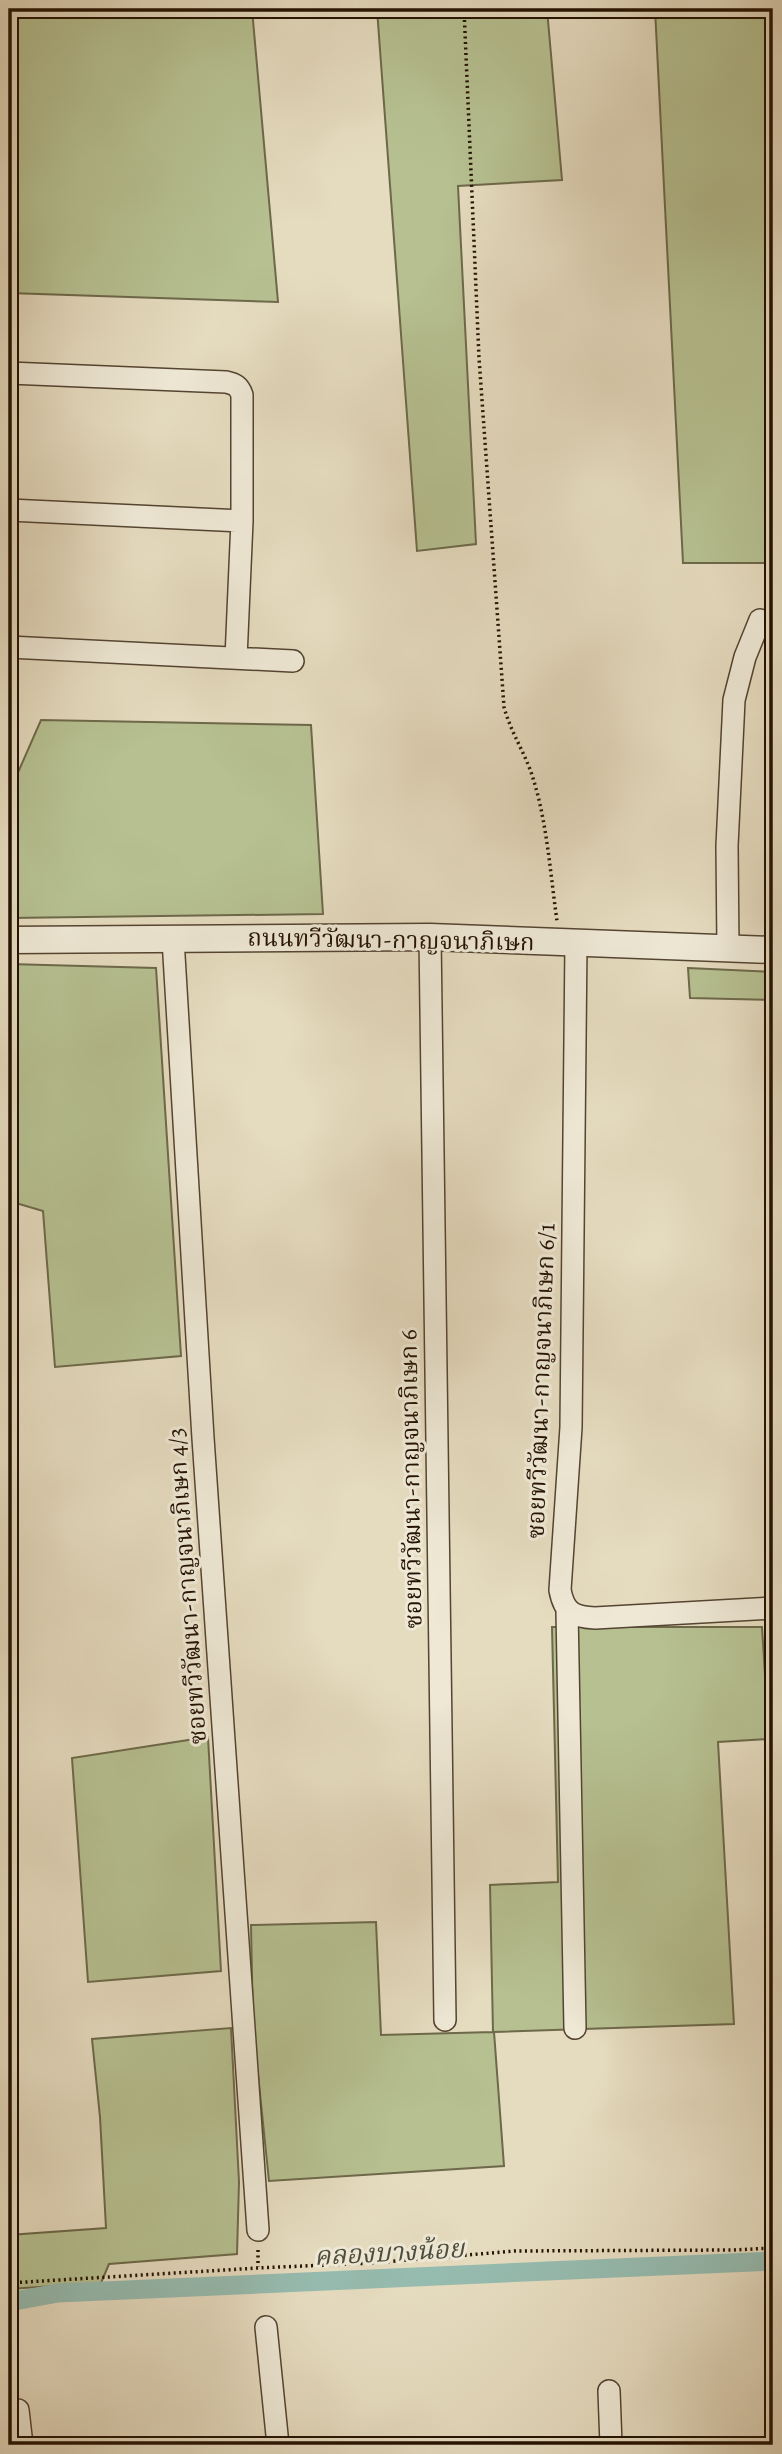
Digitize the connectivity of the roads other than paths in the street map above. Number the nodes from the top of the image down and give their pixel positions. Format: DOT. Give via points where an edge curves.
graph roads {
  1 [pos="9,373"];
  2 [pos="9,510"];
  3 [pos="242,521"];
  4 [pos="760,620"];
  5 [pos="9,647"];
  6 [pos="236,657"];
  7 [pos="293,661"];
  8 [pos="430,937"];
  9 [pos="173,939"];
  10 [pos="9,940"];
  11 [pos="568,943"];
  12 [pos="728,949"];
  13 [pos="773,950"];
  14 [pos="773,1608"];
  15 [pos="567,1611"];
  16 [pos="445,2020"];
  17 [pos="575,2028"];
  18 [pos="258,2230"];
  19 [pos="266,2327"];
  20 [pos="609,2391"];
  21 [pos="18,2410"];
  22 [pos="22,2445"];
  23 [pos="278,2445"];
  24 [pos="611,2445"];
  1 -- 3 [label="street" via="234,383 242,395"];
  2 -- 3 [label="street"];
  3 -- 6 [label="street"];
  4 -- 12 [label="street" via="734,700"];
  5 -- 6 [label="street"];
  6 -- 7 [label="street"];
  8 -- 9 [label="street, ถนนทวีวัฒนา-กาญจนาภิเษก"];
  8 -- 11 [label="street, ถนนทวีวัฒนา-กาญจนาภิเษก"];
  8 -- 16 [label="street, ซอยทวีวัฒนา-กาญจนาภิเษก 6"];
  9 -- 10 [label="street, ถนนทวีวัฒนา-กาญจนาภิเษก"];
  9 -- 18 [label="street, ซอยทวีวัฒนา-กาญจนาภิเษก 4/3"];
  11 -- 12 [label="street, ถนนทวีวัฒนา-กาญจนาภิเษก"];
  11 -- 15 [label="street, ซอยทวีวัฒนา-กาญจนาภิเษก 6/1" via="571,1427 560,1590"];
  12 -- 13 [label="street, ถนนทวีวัฒนา-กาญจนาภิเษก"];
  14 -- 15 [label="street" via="595,1618"];
  15 -- 17 [label="street, ซอยทวีวัฒนา-กาญจนาภิเษก 6/1"];
  19 -- 23 [label="street"];
  20 -- 24 [label="street"];
  21 -- 22 [label="street"];
}
